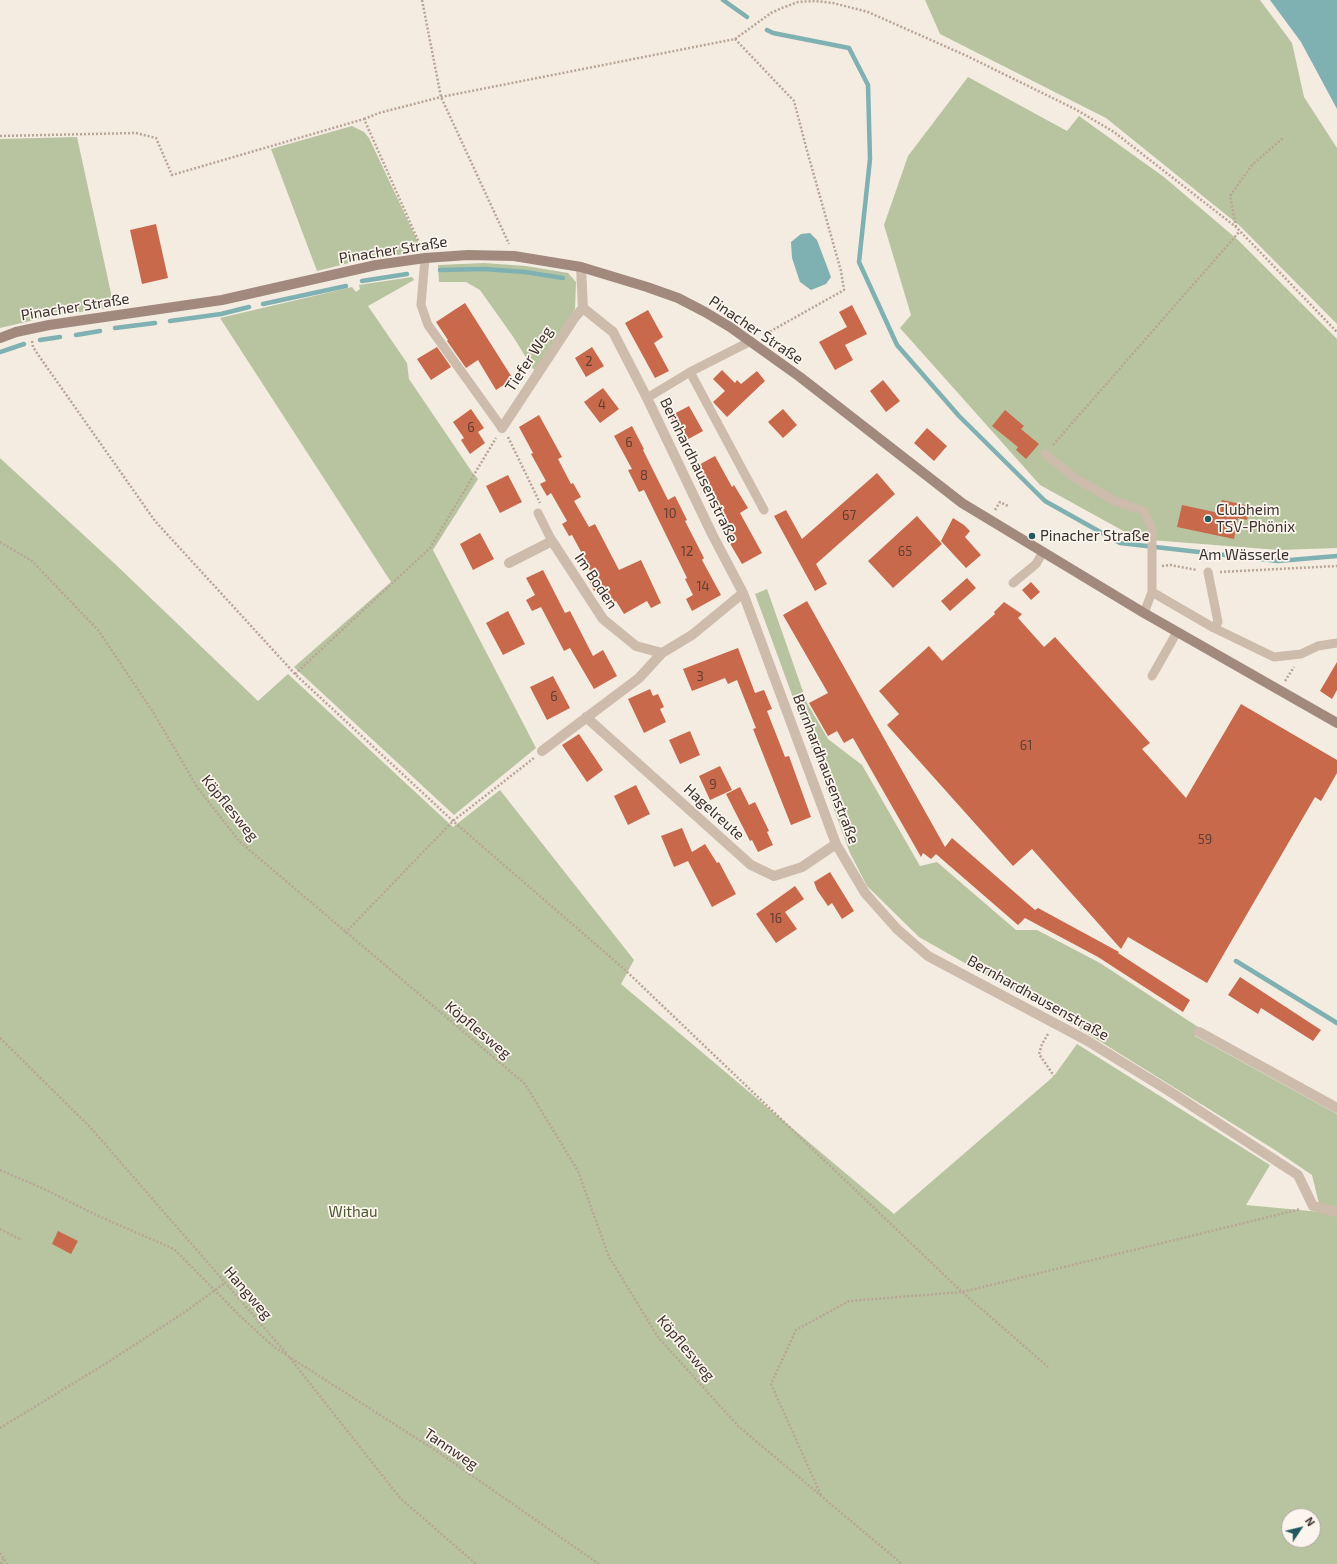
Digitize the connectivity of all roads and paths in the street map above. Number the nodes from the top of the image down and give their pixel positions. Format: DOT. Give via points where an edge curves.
graph roads {
  1 [pos="422,0"];
  2 [pos="735,39"];
  3 [pos="441,97"];
  4 [pos="364,119"];
  5 [pos="0,136"];
  6 [pos="1284,138"];
  7 [pos="1236,227"];
  8 [pos="1240,231"];
  9 [pos="514,256"];
  10 [pos="425,258"];
  11 [pos="581,267"];
  12 [pos="583,308"];
  13 [pos="29,329"];
  14 [pos="1337,332"];
  15 [pos="0,338"];
  16 [pos="751,341"];
  17 [pos="690,372"];
  18 [pos="647,398"];
  19 [pos="502,428"];
  20 [pos="1045,454"];
  21 [pos="1097,491"];
  22 [pos="1092,499"];
  23 [pos="764,510"];
  24 [pos="538,513"];
  25 [pos="552,541"];
  26 [pos="0,542"];
  27 [pos="1043,552"];
  28 [pos="509,563"];
  29 [pos="1337,566"];
  30 [pos="1151,567"];
  31 [pos="1208,572"];
  32 [pos="1013,583"];
  33 [pos="1152,592"];
  34 [pos="743,593"];
  35 [pos="1144,614"];
  36 [pos="1214,628"];
  37 [pos="1177,632"];
  38 [pos="1337,643"];
  39 [pos="662,653"];
  40 [pos="1301,654"];
  41 [pos="295,674"];
  42 [pos="1152,676"];
  43 [pos="1279,691"];
  44 [pos="586,717"];
  45 [pos="1337,724"];
  46 [pos="542,751"];
  47 [pos="453,821"];
  48 [pos="836,844"];
  49 [pos="345,933"];
  50 [pos="1199,1032"];
  51 [pos="0,1038"];
  52 [pos="1042,1044"];
  53 [pos="1054,1076"];
  54 [pos="1337,1108"];
  55 [pos="0,1170"];
  56 [pos="1313,1206"];
  57 [pos="1337,1212"];
  58 [pos="0,1229"];
  59 [pos="22,1240"];
  60 [pos="225,1283"];
  61 [pos="215,1290"];
  62 [pos="962,1292"];
  63 [pos="289,1356"];
  64 [pos="1048,1367"];
  65 [pos="0,1428"];
  66 [pos="822,1497"];
  67 [pos="0,1553"];
  68 [pos="3,1558"];
  69 [pos="1,1564"];
  70 [pos="7,1564"];
  71 [pos="476,1564"];
  72 [pos="599,1564"];
  73 [pos="902,1564"];
  1 -- 3 [label="path"];
  2 -- 3 [label="path"];
  2 -- 7 [label="path" via="771,13 798,2 833,3 868,12 967,56 1075,109 1114,132"];
  2 -- 16 [label="path" via="794,101 844,290"];
  3 -- 4 [label="path"];
  3 -- 9 [label="path"];
  4 -- 5 [label="path" via="172,175 156,138 136,133"];
  4 -- 10 [label="path" via="419,238"];
  6 -- 7 [label="path" via="1252,166 1230,196"];
  7 -- 8 [label="path"];
  8 -- 14 [label="path"];
  8 -- 20 [label="path"];
  9 -- 10 [label="street, Pinacher Straße" via="468,255"];
  9 -- 11 [label="street, Pinacher Straße"];
  10 -- 13 [label="street, Pinacher Straße" via="376,265 222,300"];
  10 -- 19 [label="lane" via="421,305 428,324"];
  11 -- 12 [label="street"];
  11 -- 16 [label="street, Pinacher Straße" via="678,298"];
  12 -- 18 [label="street, Bernhardhausenstraße" via="613,332"];
  12 -- 19 [label="street, Tiefer Weg"];
  13 -- 15 [label="street, Pinacher Straße"];
  13 -- 41 [label="path" via="33,347 155,521"];
  16 -- 17 [label="lane"];
  16 -- 27 [label="street, Pinacher Straße" via="962,503"];
  17 -- 18 [label="lane"];
  17 -- 23 [label="lane"];
  18 -- 34 [label="street, Bernhardhausenstraße"];
  19 -- 24 [label="path" via="540,501"];
  19 -- 41 [label="path" via="430,548"];
  20 -- 21 [label="lane" via="1075,478"];
  21 -- 22 [label="lane"];
  21 -- 30 [label="lane" via="1115,501 1144,511 1152,529"];
  24 -- 25 [label="lane, Im Boden"];
  25 -- 28 [label="street"];
  25 -- 39 [label="street, Im Boden" via="602,619 636,646"];
  26 -- 49 [label="path, Köpflesweg" via="32,561 98,630 154,712 197,787 240,842"];
  27 -- 32 [label="lane" via="1036,564"];
  27 -- 35 [label="street, Pinacher Straße" via="1096,580"];
  29 -- 31 [label="path, Am Wässerle"];
  30 -- 31 [label="path, Am Wässerle" via="1170,565"];
  30 -- 33 [label="lane"];
  31 -- 36 [label="lane" via="1218,622"];
  33 -- 35 [label="lane"];
  33 -- 36 [label="lane"];
  34 -- 39 [label="street" via="692,635"];
  34 -- 48 [label="street, Bernhardhausenstraße"];
  35 -- 37 [label="street, Pinacher Straße"];
  36 -- 40 [label="lane" via="1274,657"];
  37 -- 42 [label="lane"];
  37 -- 43 [label="street, Pinacher Straße"];
  38 -- 40 [label="lane" via="1318,646"];
  39 -- 44 [label="street" via="639,678"];
  40 -- 43 [label="path"];
  41 -- 47 [label="path"];
  43 -- 45 [label="street, Pinacher Straße"];
  44 -- 46 [label="street"];
  44 -- 48 [label="street, Hagelreute" via="751,865 774,876 802,867"];
  46 -- 47 [label="path"];
  47 -- 49 [label="path"];
  47 -- 62 [label="path" via="623,968"];
  48 -- 56 [label="street, Bernhardhausenstraße" via="864,893 897,929 928,956 1086,1040 1169,1090 1298,1175"];
  49 -- 66 [label="path, Köpflesweg" via="525,1084 578,1171 609,1257 658,1337 738,1426"];
  50 -- 54 [label="street"];
  51 -- 60 [label="path, Hangweg" via="90,1127"];
  52 -- 53 [label="path" via="1039,1054"];
  55 -- 61 [label="path" via="174,1249"];
  56 -- 57 [label="street"];
  56 -- 62 [label="path"];
  58 -- 59 [label="path"];
  60 -- 61 [label="path"];
  60 -- 63 [label="path, Hangweg"];
  61 -- 63 [label="path" via="274,1348"];
  61 -- 65 [label="path" via="105,1364"];
  62 -- 64 [label="path"];
  62 -- 66 [label="path" via="849,1301 796,1330 771,1384"];
  63 -- 71 [label="path, Hangweg" via="400,1498"];
  63 -- 72 [label="path, Tannweg" via="438,1452"];
  66 -- 73 [label="path, Köpflesweg"];
  67 -- 68 [label="path"];
  68 -- 69 [label="path"];
  68 -- 70 [label="path"];
}
